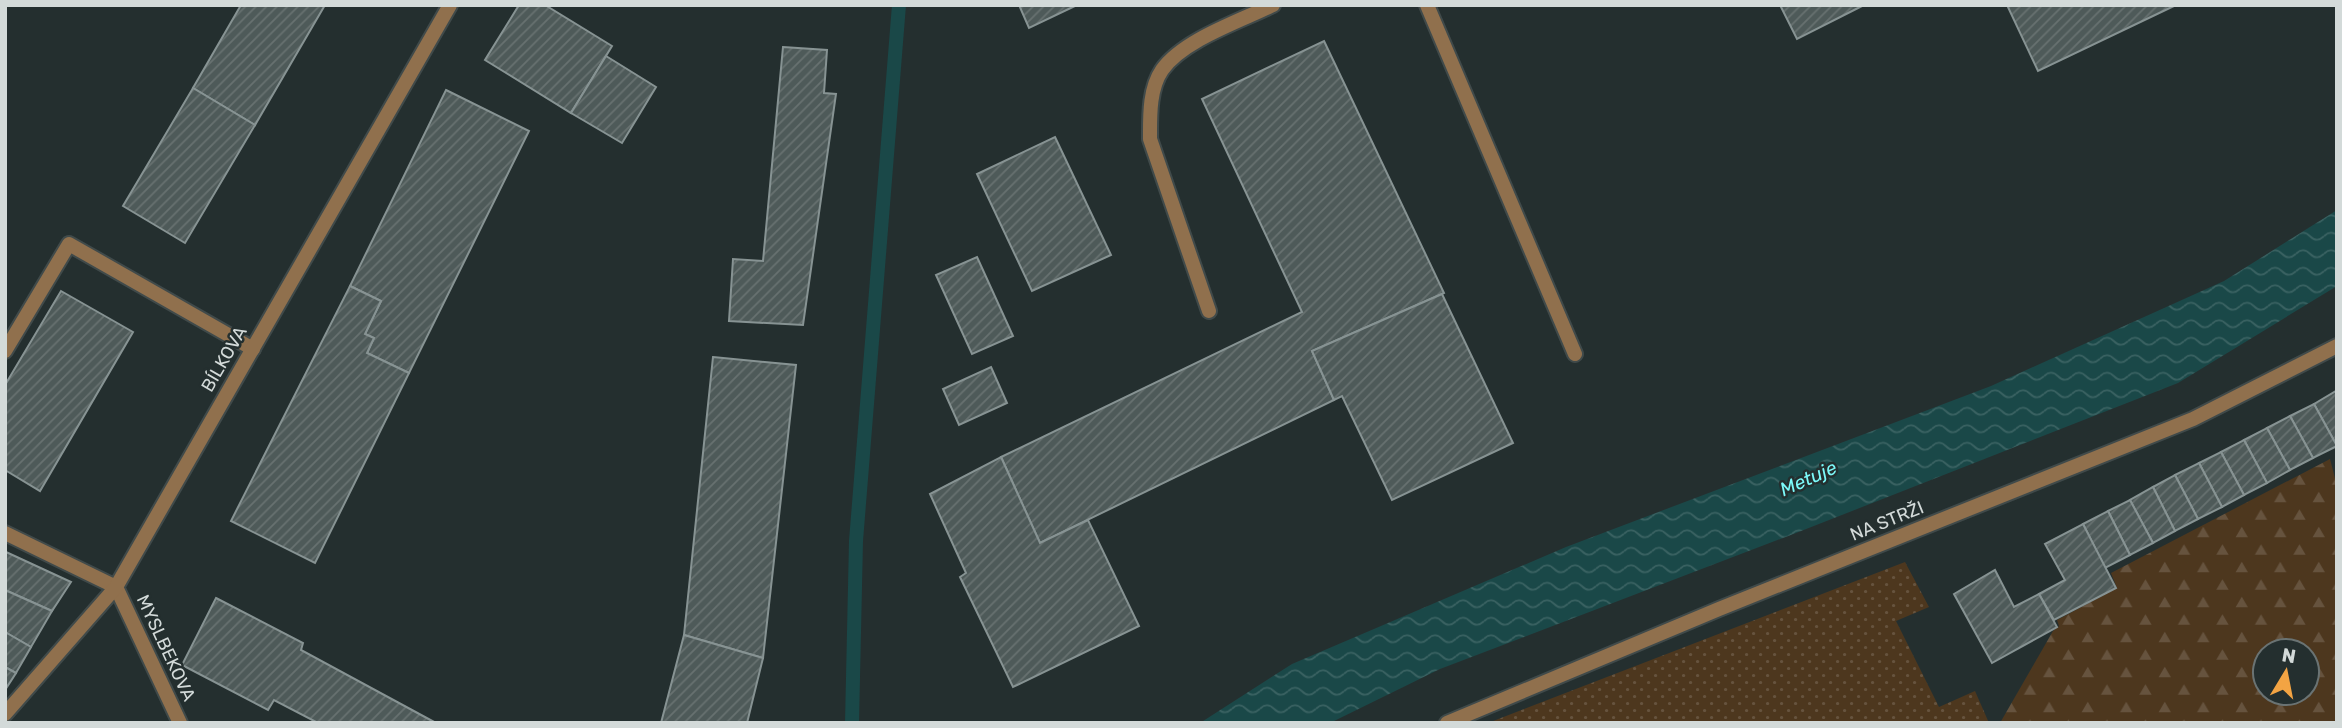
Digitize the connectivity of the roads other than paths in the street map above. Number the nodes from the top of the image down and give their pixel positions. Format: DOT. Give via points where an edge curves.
graph roads {
  1 [pos="450,5"];
  2 [pos="1273,5"];
  3 [pos="1426,5"];
  4 [pos="1209,310"];
  5 [pos="2337,346"];
  6 [pos="253,349"];
  7 [pos="5,351"];
  8 [pos="1575,354"];
  9 [pos="5,533"];
  10 [pos="116,587"];
  11 [pos="5,714"];
  12 [pos="180,723"];
  13 [pos="1447,723"];
  1 -- 6 [label="street, BÍLKOVA"];
  2 -- 4 [label="street" via="1183,48 1161,71 1150,110 1150,139"];
  3 -- 8 [label="street"];
  5 -- 13 [label="street, NA STRŽI" via="2193,419"];
  6 -- 7 [label="street" via="69,244"];
  6 -- 10 [label="street, BÍLKOVA"];
  9 -- 10 [label="street, MYSLBEKOVA"];
  10 -- 11 [label="street, BÍLKOVA"];
  10 -- 12 [label="street, MYSLBEKOVA"];
}
